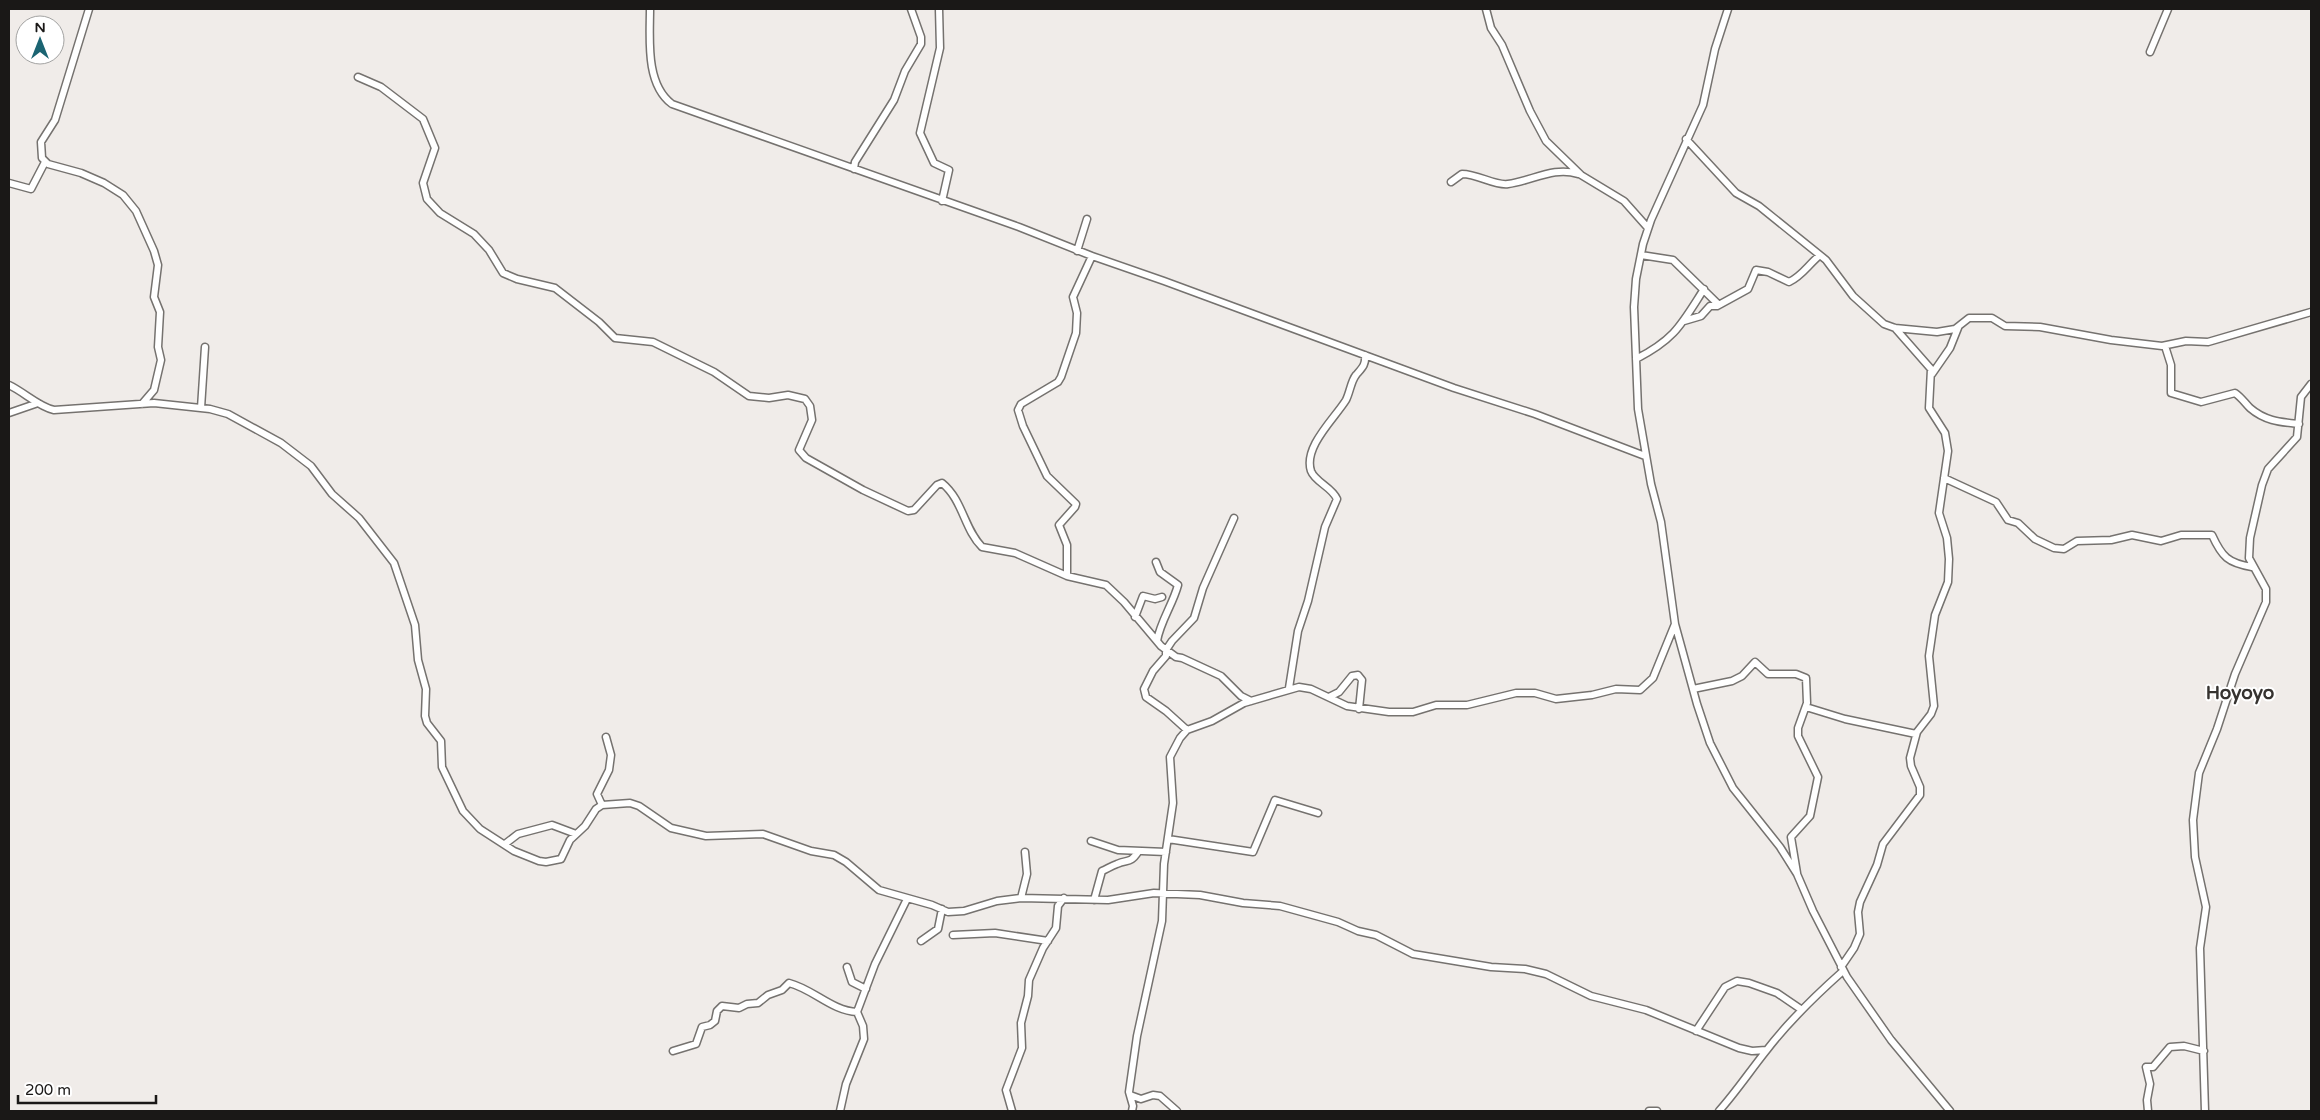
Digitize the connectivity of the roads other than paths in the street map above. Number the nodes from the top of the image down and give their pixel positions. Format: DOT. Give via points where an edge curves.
graph roads {
  1 [pos="90,9"];
  2 [pos="650,9"];
  3 [pos="912,9"];
  4 [pos="939,9"];
  5 [pos="1486,9"];
  6 [pos="1728,9"];
  7 [pos="2168,9"];
  8 [pos="2150,52"];
  9 [pos="358,77"];
  10 [pos="1686,139"];
  11 [pos="45,162"];
  12 [pos="854,169"];
  13 [pos="1581,175"];
  14 [pos="1451,182"];
  15 [pos="9,183"];
  16 [pos="942,201"];
  17 [pos="1087,219"];
  18 [pos="1640,219"];
  19 [pos="1651,220"];
  20 [pos="1648,228"];
  21 [pos="1077,251"];
  22 [pos="1641,255"];
  23 [pos="1092,256"];
  24 [pos="1819,256"];
  25 [pos="1704,290"];
  26 [pos="1719,305"];
  27 [pos="2311,312"];
  28 [pos="1684,320"];
  29 [pos="1895,328"];
  30 [pos="1958,328"];
  31 [pos="2165,346"];
  32 [pos="205,347"];
  33 [pos="1365,355"];
  34 [pos="1636,360"];
  35 [pos="1932,374"];
  36 [pos="2311,384"];
  37 [pos="9,385"];
  38 [pos="38,403"];
  39 [pos="142,404"];
  40 [pos="202,408"];
  41 [pos="9,413"];
  42 [pos="2299,424"];
  43 [pos="1645,456"];
  44 [pos="1944,478"];
  45 [pos="1234,518"];
  46 [pos="1156,562"];
  47 [pos="2252,567"];
  48 [pos="1067,576"];
  49 [pos="1162,598"];
  50 [pos="1136,617"];
  51 [pos="1675,624"];
  52 [pos="1156,641"];
  53 [pos="1166,650"];
  54 [pos="1289,688"];
  55 [pos="1693,689"];
  56 [pos="1329,697"];
  57 [pos="1251,701"];
  58 [pos="1806,707"];
  59 [pos="1359,709"];
  60 [pos="1187,730"];
  61 [pos="1916,734"];
  62 [pos="606,737"];
  63 [pos="602,805"];
  64 [pos="1318,813"];
  65 [pos="576,834"];
  66 [pos="1168,839"];
  67 [pos="1091,841"];
  68 [pos="504,844"];
  69 [pos="1025,852"];
  70 [pos="1138,852"];
  71 [pos="1166,852"];
  72 [pos="1798,874"];
  73 [pos="1164,893"];
  74 [pos="1021,898"];
  75 [pos="1064,898"];
  76 [pos="907,899"];
  77 [pos="1094,900"];
  78 [pos="942,909"];
  79 [pos="953,935"];
  80 [pos="921,940"];
  81 [pos="1048,941"];
  82 [pos="846,967"];
  83 [pos="1842,969"];
  84 [pos="866,989"];
  85 [pos="1802,1010"];
  86 [pos="857,1012"];
  87 [pos="1696,1031"];
  88 [pos="1766,1050"];
  89 [pos="673,1051"];
  90 [pos="2204,1052"];
  91 [pos="1130,1095"];
  92 [pos="840,1111"];
  93 [pos="1012,1111"];
  94 [pos="1132,1111"];
  95 [pos="1176,1111"];
  96 [pos="1649,1111"];
  97 [pos="1657,1111"];
  98 [pos="1719,1111"];
  99 [pos="1950,1111"];
  100 [pos="2148,1111"];
  101 [pos="2205,1111"];
  1 -- 11 [label="street" via="55,120 41,142"];
  2 -- 12 [label="street" via="651,68 656,83 670,103"];
  3 -- 12 [label="street" via="921,44 905,71 894,100 855,162"];
  4 -- 16 [label="street" via="940,48 920,133 934,163 949,170"];
  5 -- 13 [label="street" via="1491,28 1502,44 1540,132"];
  6 -- 10 [label="street" via="1715,48 1703,105"];
  7 -- 8 [label="street"];
  9 -- 48 [label="street" via="382,87 423,119 435,148 423,183 427,199 440,213 474,234 504,273 555,288 615,338 653,342 714,372 749,396 770,398 788,395 805,399 810,406 812,420 799,450 806,458 908,511 914,510 942,483 954,497 982,547 1015,553"];
  10 -- 19 [label="street"];
  10 -- 24 [label="street" via="1736,193 1759,206"];
  11 -- 15 [label="street" via="32,189"];
  11 -- 39 [label="street" via="81,173 123,194 136,211 154,251 158,265 154,297 160,312 158,347 161,360 153,393"];
  12 -- 16 [label="street"];
  13 -- 14 [label="street" via="1568,172 1541,174 1506,184 1462,174"];
  13 -- 18 [label="street" via="1624,201"];
  16 -- 21 [label="street"];
  17 -- 21 [label="street"];
  18 -- 19 [label="street"];
  18 -- 20 [label="street"];
  19 -- 20 [label="street"];
  20 -- 22 [label="street"];
  21 -- 23 [label="street"];
  22 -- 25 [label="street" via="1673,260"];
  22 -- 34 [label="street" via="1634,307"];
  23 -- 33 [label="street"];
  23 -- 48 [label="street" via="1074,293 1078,323 1061,377 1021,404 1018,410 1047,476 1076,504 1059,525 1067,545"];
  24 -- 26 [label="street" via="1800,277 1789,282 1756,270 1748,289"];
  24 -- 29 [label="street" via="1831,265 1856,299 1884,324"];
  25 -- 26 [label="street"];
  25 -- 28 [label="street"];
  26 -- 28 [label="street" via="1710,306 1701,316"];
  27 -- 31 [label="street" via="2208,342 2186,341"];
  28 -- 34 [label="street" via="1668,340"];
  29 -- 30 [label="street" via="1937,332"];
  29 -- 35 [label="street" via="1919,353"];
  30 -- 31 [label="street" via="1969,318 1992,318 2005,326 2040,327"];
  30 -- 35 [label="street" via="1950,348"];
  31 -- 42 [label="street" via="2171,365 2171,393 2201,402 2236,393 2269,421"];
  32 -- 40 [label="street"];
  33 -- 43 [label="street"];
  33 -- 54 [label="street" via="1362,369 1355,376 1344,403 1318,438 1312,455 1310,468 1313,475 1337,499 1325,527 1298,631"];
  34 -- 43 [label="street" via="1638,409"];
  35 -- 44 [label="street" via="1929,408 1948,445"];
  36 -- 42 [label="street" via="2301,397"];
  37 -- 38 [label="street"];
  38 -- 39 [label="street" via="54,410"];
  38 -- 41 [label="street"];
  39 -- 40 [label="street"];
  40 -- 68 [label="street" via="228,414 281,442 311,466 390,557 415,625 418,660 426,689 425,716 442,745 441,760 446,776 463,811 480,829"];
  42 -- 47 [label="street" via="2297,437 2268,469 2262,486 2250,538"];
  43 -- 51 [label="street" via="1661,522"];
  44 -- 47 [label="street" via="1996,502 2007,518 2047,546 2064,549 2077,541 2111,540 2132,535 2161,541 2181,535 2207,534 2212,535 2226,558"];
  44 -- 61 [label="street" via="1939,513 1948,542 1948,582 1935,615 1929,656 1934,706"];
  45 -- 53 [label="street" via="1194,618"];
  46 -- 52 [label="street" via="1160,572 1178,585"];
  47 -- 90 [label="street" via="2266,589 2266,602 2199,772 2193,812 2195,857 2206,907 2200,948"];
  48 -- 50 [label="street" via="1106,585"];
  49 -- 50 [label="street" via="1144,596"];
  50 -- 52 [label="street"];
  51 -- 55 [label="street"];
  51 -- 59 [label="street" via="1653,678 1640,690 1616,689 1556,699 1535,693 1516,693 1480,703 1436,705 1413,712"];
  52 -- 53 [label="street"];
  53 -- 57 [label="street" via="1176,658 1221,676 1241,696"];
  53 -- 60 [label="street" via="1166,656 1153,671 1144,693"];
  54 -- 56 [label="street" via="1311,689"];
  54 -- 57 [label="street"];
  55 -- 58 [label="street" via="1732,681 1756,662 1768,674 1804,676 1807,683"];
  55 -- 72 [label="street" via="1713,748 1733,788"];
  56 -- 59 [label="street"];
  56 -- 59 [label="street" via="1339,692 1352,676 1358,675 1362,680"];
  57 -- 60 [label="street"];
  58 -- 61 [label="street"];
  58 -- 72 [label="street" via="1798,736 1818,778 1810,816 1791,838"];
  60 -- 66 [label="street" via="1170,757 1173,803"];
  61 -- 83 [label="street" via="1910,763 1920,786 1920,795 1883,844 1860,902 1860,934"];
  62 -- 63 [label="street" via="611,755 607,776 597,794"];
  63 -- 65 [label="street"];
  63 -- 76 [label="street" via="634,804 665,825 700,834 763,834 811,852 834,855 879,890"];
  64 -- 66 [label="street" via="1275,800 1255,850 1251,852"];
  65 -- 68 [label="street" via="552,825 518,834"];
  65 -- 68 [label="street" via="561,859 554,862 539,861"];
  66 -- 71 [label="street"];
  67 -- 70 [label="street" via="1118,850"];
  69 -- 74 [label="street" via="1027,874"];
  70 -- 71 [label="street"];
  70 -- 77 [label="street" via="1130,862 1115,864 1102,871"];
  71 -- 73 [label="street"];
  72 -- 83 [label="street"];
  73 -- 77 [label="street"];
  73 -- 87 [label="street" via="1206,895 1300,910 1358,932 1376,935 1413,954 1491,968 1538,972 1591,996 1646,1010"];
  73 -- 91 [label="street" via="1162,921 1137,1036"];
  74 -- 75 [label="street"];
  74 -- 78 [label="street" via="956,912"];
  75 -- 77 [label="street"];
  75 -- 81 [label="street" via="1058,906 1056,928"];
  76 -- 78 [label="street"];
  76 -- 84 [label="street"];
  78 -- 80 [label="street" via="938,929"];
  79 -- 81 [label="street" via="995,933"];
  81 -- 93 [label="street" via="1030,977 1021,1023 1022,1048 1007,1086"];
  82 -- 84 [label="street" via="852,982"];
  83 -- 85 [label="street"];
  83 -- 99 [label="street" via="1891,1040"];
  84 -- 86 [label="street"];
  85 -- 87 [label="street" via="1777,993 1737,981 1724,987"];
  85 -- 88 [label="street"];
  86 -- 89 [label="street" via="789,983 758,1003 739,1008 723,1005 717,1011 715,1021 702,1027 696,1044"];
  86 -- 92 [label="street" via="864,1039 846,1084"];
  87 -- 88 [label="street" via="1739,1048"];
  88 -- 98 [label="street"];
  90 -- 100 [label="street" via="2184,1046 2170,1048 2153,1067 2146,1067 2150,1084"];
  90 -- 101 [label="street"];
  91 -- 94 [label="street"];
  91 -- 95 [label="street" via="1142,1099 1160,1096"];
  96 -- 97 [label="street"];
}
